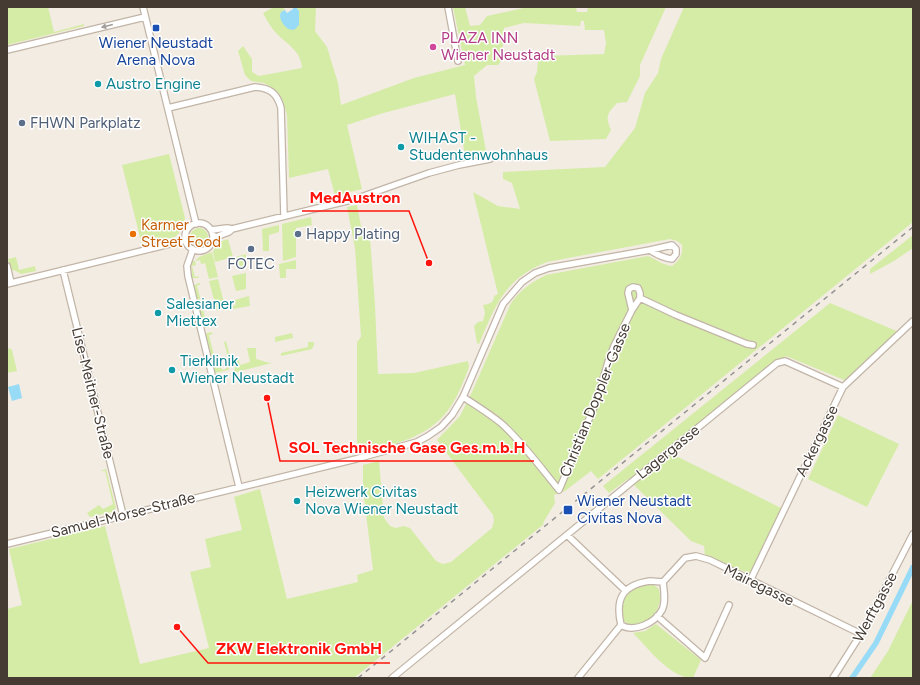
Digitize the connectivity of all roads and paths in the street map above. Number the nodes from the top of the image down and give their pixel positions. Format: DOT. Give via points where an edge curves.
graph roads {
  1 [pos="143,7"];
  2 [pos="448,7"];
  3 [pos="145,17"];
  4 [pos="7,50"];
  5 [pos="458,62"];
  6 [pos="168,108"];
  7 [pos="490,159"];
  8 [pos="284,216"];
  9 [pos="196,224"];
  10 [pos="212,234"];
  11 [pos="186,240"];
  12 [pos="193,249"];
  13 [pos="650,250"];
  14 [pos="7,266"];
  15 [pos="63,270"];
  16 [pos="9,283"];
  17 [pos="640,298"];
  18 [pos="632,310"];
  19 [pos="913,321"];
  20 [pos="753,345"];
  21 [pos="843,387"];
  22 [pos="463,397"];
  23 [pos="239,487"];
  24 [pos="123,515"];
  25 [pos="913,534"];
  26 [pos="567,535"];
  27 [pos="7,544"];
  28 [pos="750,581"];
  29 [pos="663,582"];
  30 [pos="626,591"];
  31 [pos="729,605"];
  32 [pos="657,616"];
  33 [pos="621,625"];
  34 [pos="860,634"];
  35 [pos="392,678"];
  36 [pos="578,678"];
  37 [pos="833,678"];
  1 -- 3 [label="street"];
  2 -- 5 [label="street"];
  3 -- 4 [label="street, one-way"];
  3 -- 6 [label="street"];
  6 -- 8 [label="street" via="255,87 265,88 274,93 281,108"];
  6 -- 9 [label="street"];
  7 -- 8 [label="street" via="430,173 377,192"];
  8 -- 10 [label="street" via="232,229 229,232"];
  9 -- 10 [label="street" via="205,225"];
  9 -- 11 [label="street" via="187,231"];
  10 -- 12 [label="street" via="209,248 198,251"];
  11 -- 12 [label="street"];
  11 -- 15 [label="street"];
  12 -- 23 [label="street" via="187,266 188,276"];
  13 -- 22 [label="street, Samuel-Morse-Straße" via="549,268 522,282 503,304"];
  14 -- 16 [label="street"];
  15 -- 16 [label="street"];
  15 -- 24 [label="street, Lise-Meitner-Straße"];
  17 -- 18 [label="street, Christian Doppler-Gasse"];
  17 -- 18 [label="street, Christian Doppler-Gasse" via="638,288 633,286 629,289"];
  17 -- 20 [label="street, Christian Doppler-Gasse" via="676,316"];
  18 -- 22 [label="street, Christian Doppler-Gasse" via="608,362 597,400 559,490 502,425"];
  19 -- 21 [label="street, Ackergasse"];
  21 -- 26 [label="street, Lagergasse" via="785,361 777,363"];
  21 -- 28 [label="street, Ackergasse"];
  22 -- 23 [label="street, Samuel-Morse-Straße" via="452,415 440,427 407,446"];
  23 -- 24 [label="street, Samuel-Morse-Straße"];
  24 -- 27 [label="street, Samuel-Morse-Straße"];
  25 -- 34 [label="street, Werftgasse"];
  26 -- 30 [label="street"];
  26 -- 35 [label="street, Lagergasse"];
  28 -- 29 [label="street, Mairegasse" via="710,560 696,556 686,558"];
  28 -- 34 [label="street, Mairegasse"];
  29 -- 30 [label="street" via="639,583"];
  29 -- 32 [label="street" via="664,604"];
  30 -- 33 [label="street" via="619,601"];
  31 -- 32 [label="street" via="705,658"];
  32 -- 33 [label="street" via="641,626"];
  33 -- 36 [label="street"];
  34 -- 37 [label="street, Werftgasse"];
}
